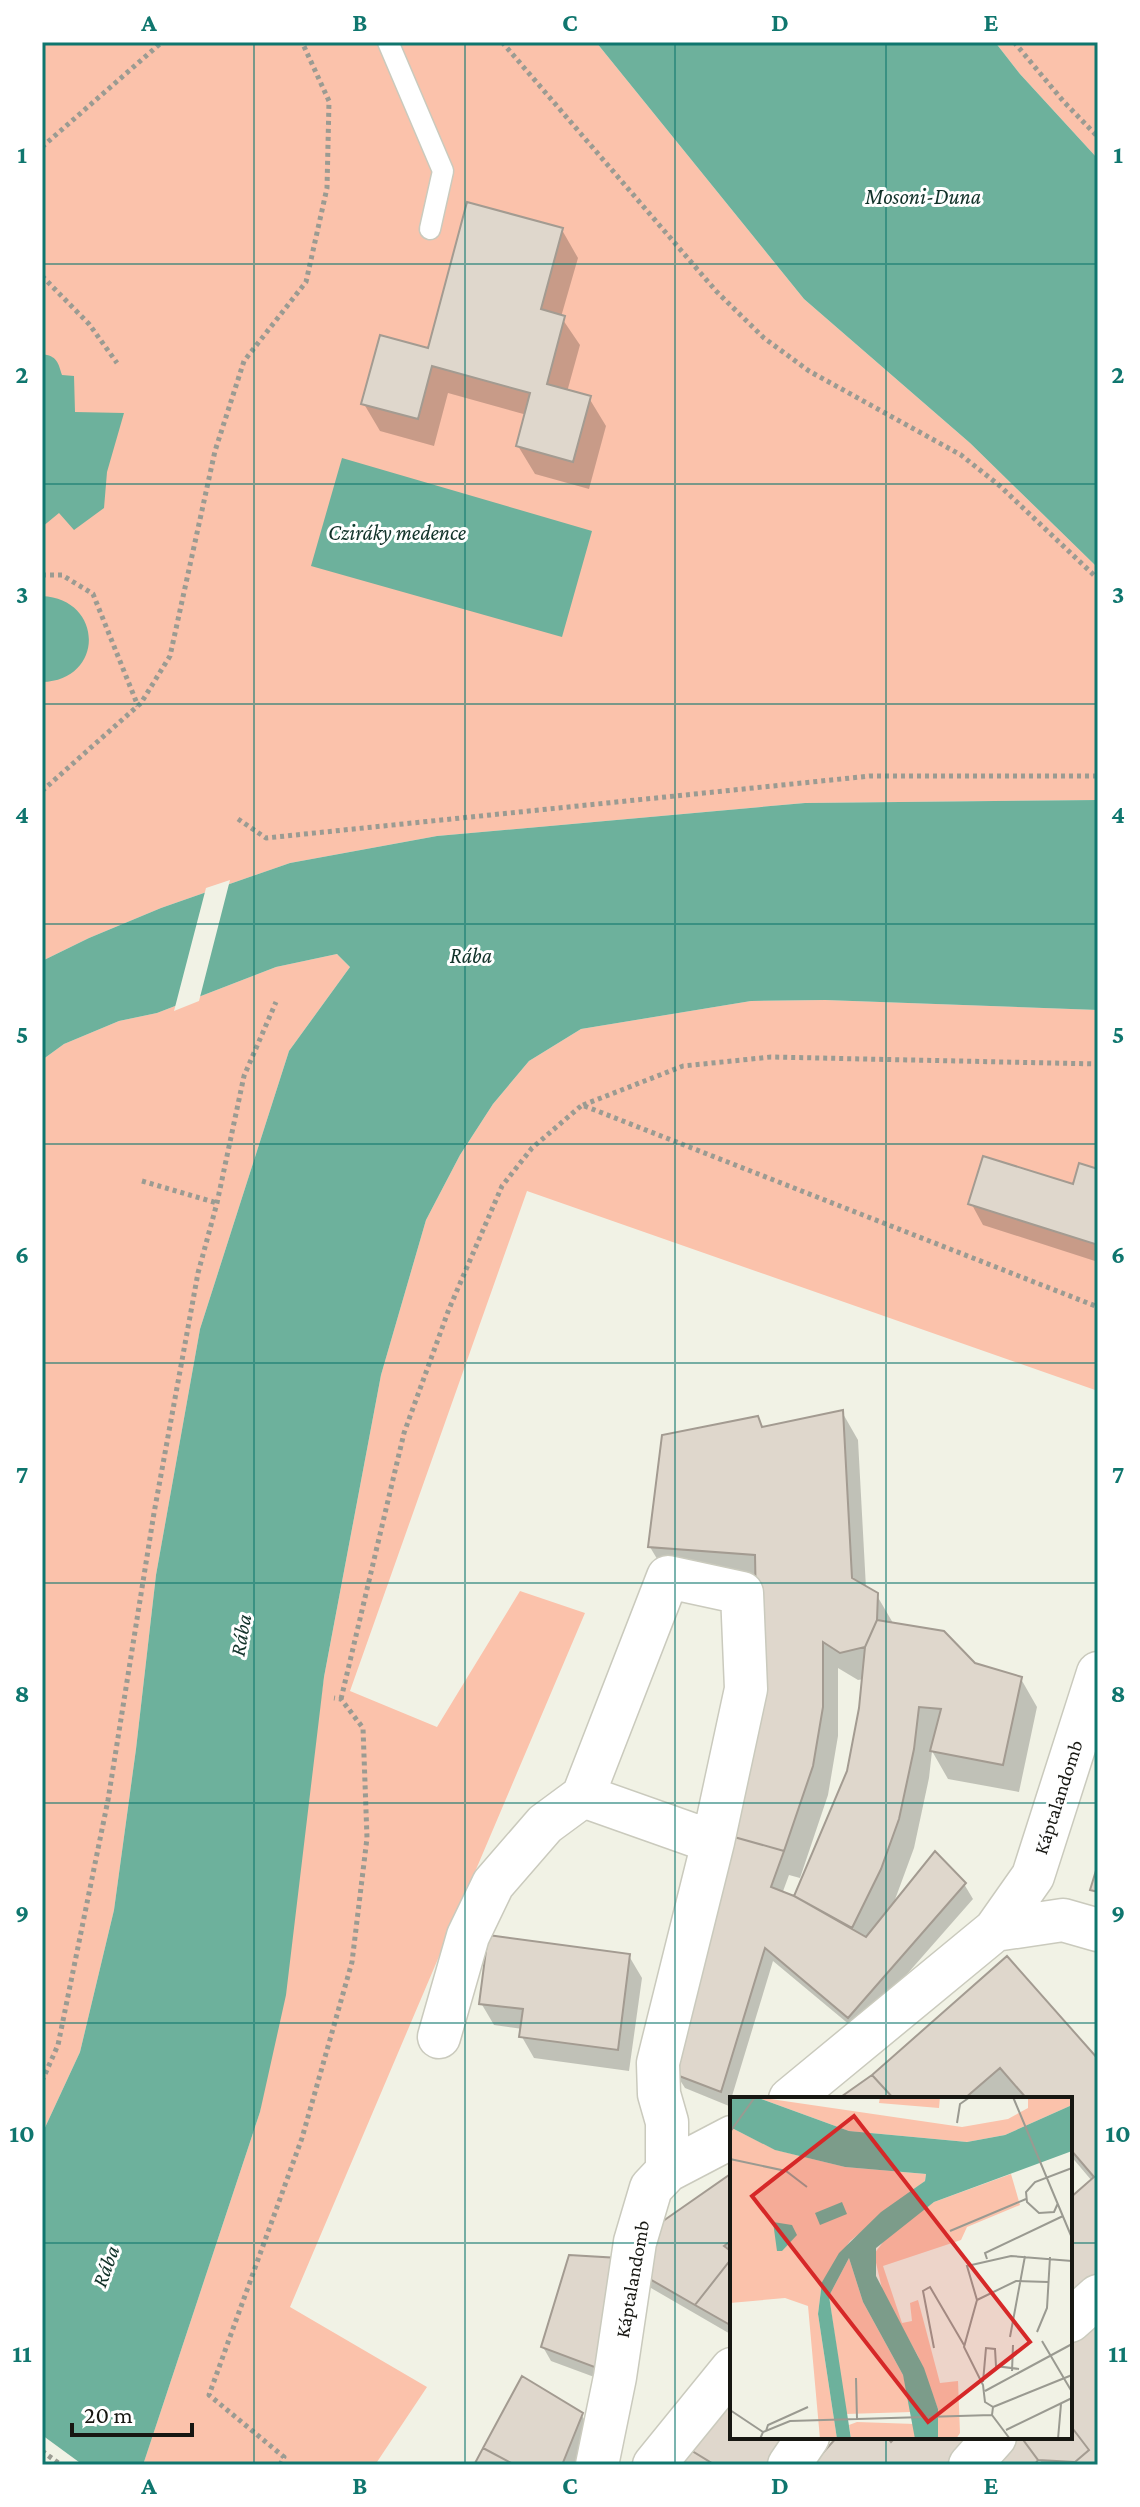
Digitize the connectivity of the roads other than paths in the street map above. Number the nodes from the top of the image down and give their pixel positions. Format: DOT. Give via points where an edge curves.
graph roads {
  1 [pos="388,42"];
  2 [pos="430,229"];
  3 [pos="1098,1673"];
  4 [pos="583,1796"];
  5 [pos="713,1842"];
  6 [pos="995,1930"];
  7 [pos="1098,1930"];
  8 [pos="439,2037"];
  9 [pos="792,2097"];
  10 [pos="730,2138"];
  11 [pos="667,2171"];
  12 [pos="1098,2296"];
  13 [pos="1072,2319"];
  14 [pos="730,2371"];
  15 [pos="807,2439"];
  16 [pos="993,2439"];
  17 [pos="597,2465"];
  18 [pos="654,2465"];
  19 [pos="789,2465"];
  20 [pos="970,2465"];
  1 -- 2 [label="lane" via="443,171"];
  3 -- 6 [label="street, Káptalandomb" via="1033,1876"];
  4 -- 5 [label="street"];
  4 -- 5 [label="street" via="668,1577 742,1593 746,1689"];
  4 -- 8 [label="street" via="545,1824 493,1884 468,1936"];
  5 -- 11 [label="street" via="658,2063 667,2122"];
  6 -- 7 [label="street" via="1063,1920"];
  6 -- 9 [label="street"];
  10 -- 11 [label="street"];
  11 -- 17 [label="street, Káptalandomb" via="651,2188 635,2242"];
  12 -- 13 [label="street"];
  14 -- 18 [label="street"];
  15 -- 19 [label="street"];
  16 -- 20 [label="street"];
}
